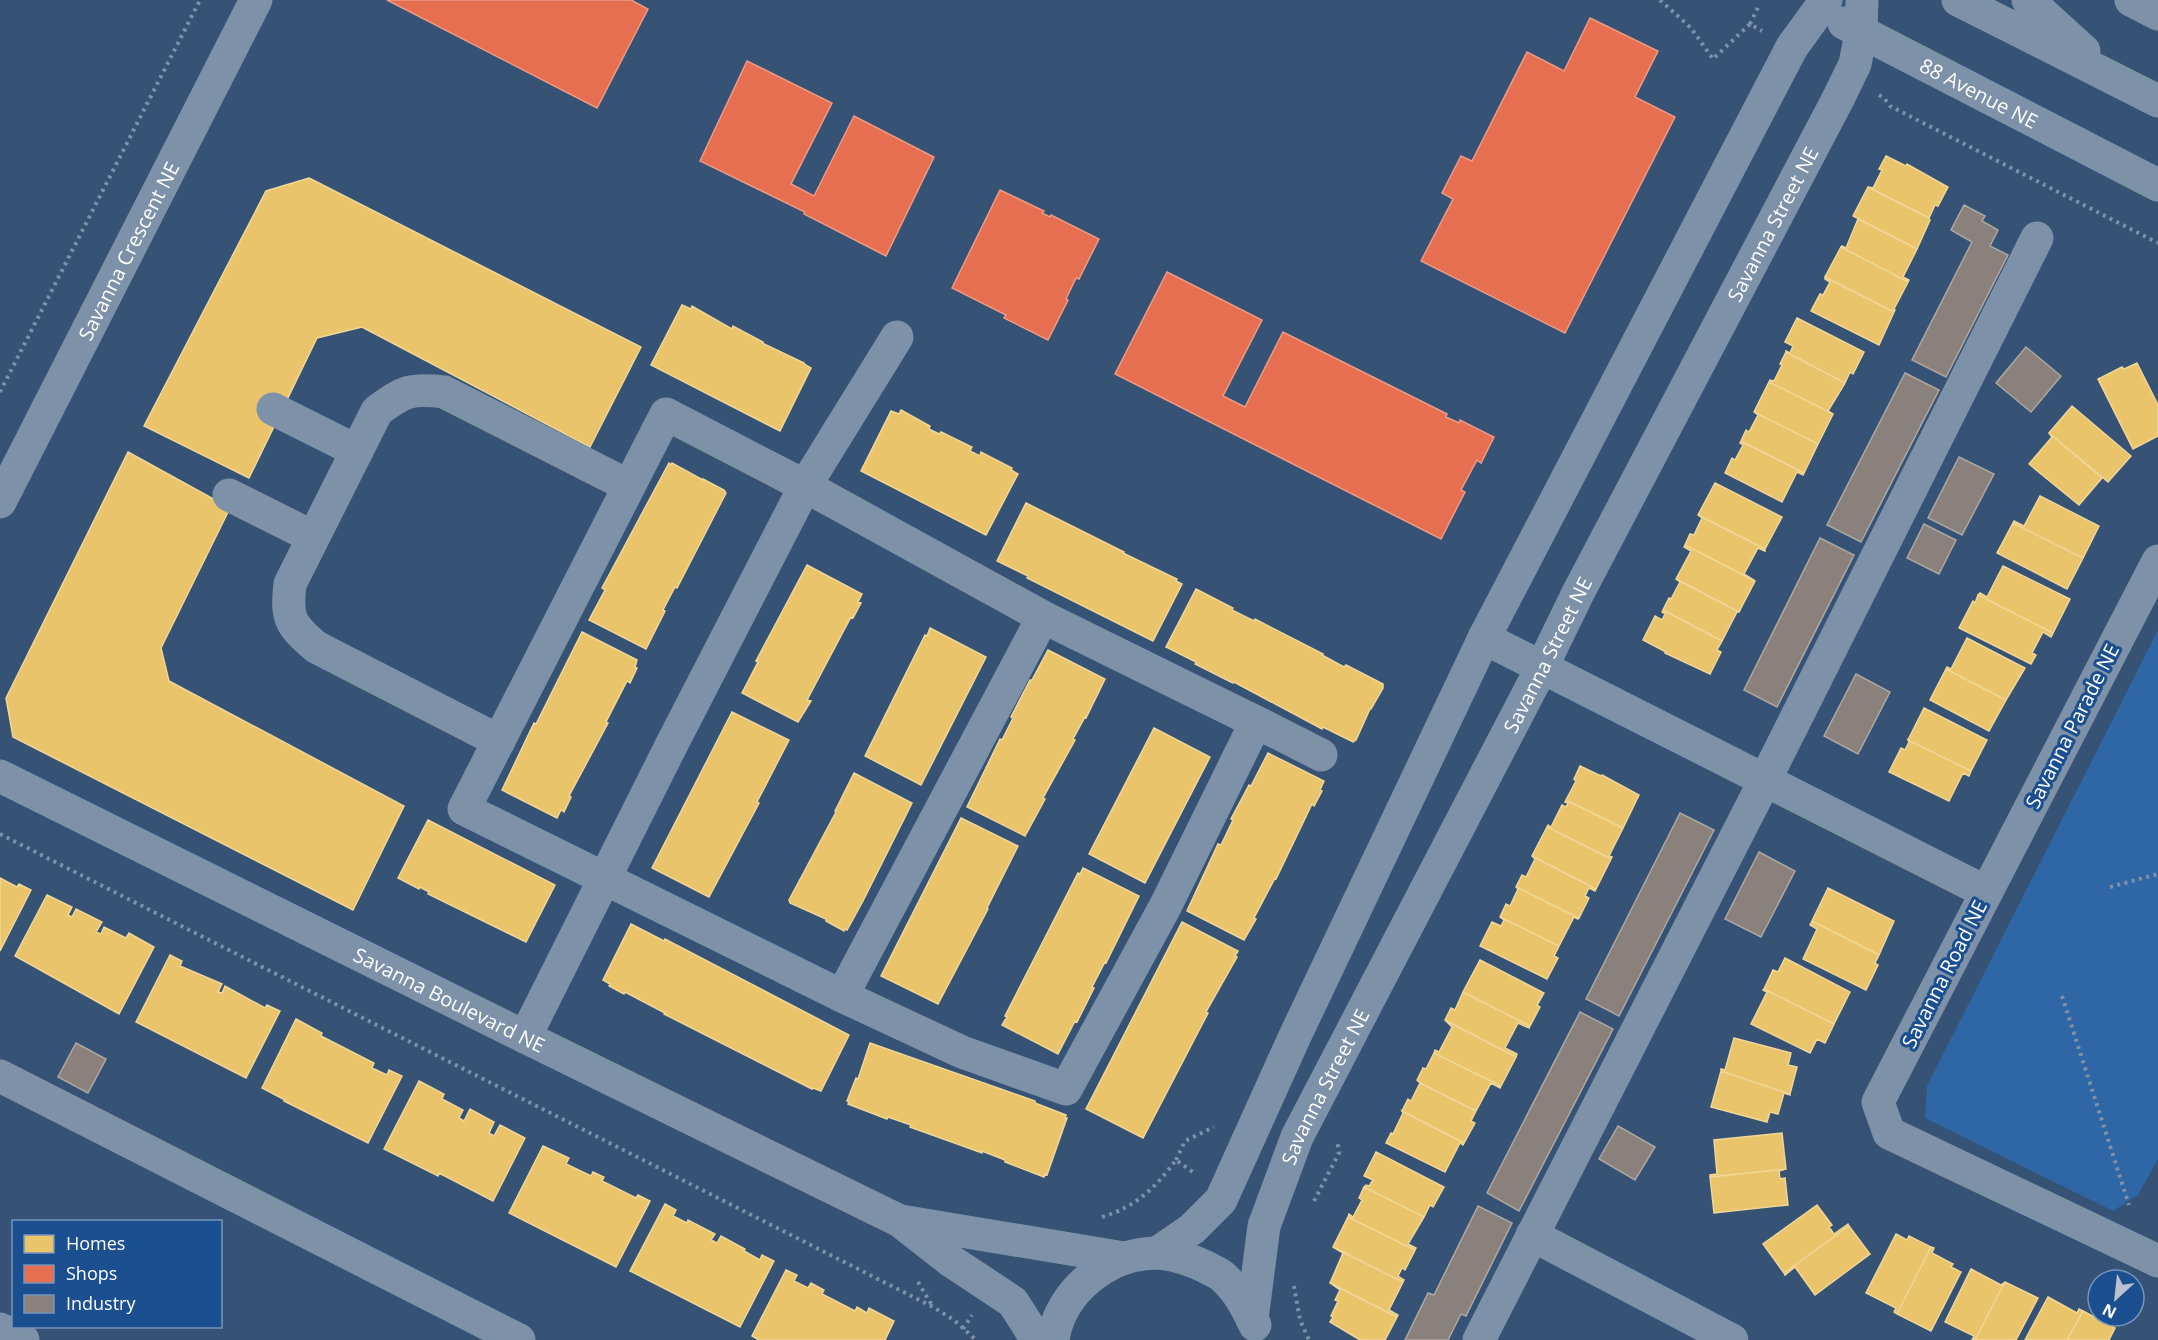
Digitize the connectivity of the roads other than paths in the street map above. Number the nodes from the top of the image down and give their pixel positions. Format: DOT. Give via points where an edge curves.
graph roads {
  1 [pos="256,0"];
  2 [pos="1862,0"];
  3 [pos="1958,0"];
  4 [pos="2028,0"];
  5 [pos="2130,0"];
  6 [pos="1815,3"];
  7 [pos="2158,14"];
  8 [pos="1861,33"];
  9 [pos="2114,79"];
  10 [pos="2158,101"];
  11 [pos="2158,185"];
  12 [pos="2037,238"];
  13 [pos="897,337"];
  14 [pos="273,409"];
  15 [pos="357,451"];
  16 [pos="629,486"];
  17 [pos="805,486"];
  18 [pos="230,495"];
  19 [pos="0,502"];
  20 [pos="313,537"];
  21 [pos="2158,561"];
  22 [pos="1043,617"];
  23 [pos="1484,638"];
  24 [pos="1542,667"];
  25 [pos="1256,722"];
  26 [pos="499,741"];
  27 [pos="1321,755"];
  28 [pos="0,776"];
  29 [pos="1765,780"];
  30 [pos="604,879"];
  31 [pos="1986,892"];
  32 [pos="843,996"];
  33 [pos="525,1037"];
  34 [pos="0,1076"];
  35 [pos="900,1221"];
  36 [pos="1532,1235"];
  37 [pos="1157,1253"];
  38 [pos="1124,1258"];
  39 [pos="2157,1258"];
  40 [pos="0,1329"];
  41 [pos="1255,1329"];
  42 [pos="22,1340"];
  43 [pos="519,1340"];
  44 [pos="1037,1340"];
  45 [pos="1053,1340"];
  46 [pos="1479,1340"];
  47 [pos="1732,1340"];
  1 -- 19 [label="street, Savanna Crescent NE"];
  2 -- 8 [label="street, Savanna Street NE"];
  3 -- 9 [label="street"];
  4 -- 9 [label="street"];
  5 -- 7 [label="street"];
  6 -- 8 [label="street, 88 Avenue NE"];
  6 -- 23 [label="street"];
  8 -- 11 [label="street, 88 Avenue NE"];
  8 -- 24 [label="street, Savanna Street NE" via="1854,64 1838,99"];
  9 -- 10 [label="street"];
  12 -- 29 [label="street"];
  13 -- 17 [label="street"];
  14 -- 15 [label="street"];
  15 -- 16 [label="street" via="377,411 398,395 418,389 444,392"];
  15 -- 20 [label="street"];
  16 -- 17 [label="street" via="666,414"];
  16 -- 26 [label="street"];
  17 -- 22 [label="street"];
  17 -- 30 [label="street"];
  18 -- 20 [label="street"];
  20 -- 26 [label="street" via="290,584 287,608 296,629 316,647"];
  21 -- 31 [label="street, Savanna Parade NE"];
  22 -- 25 [label="street"];
  22 -- 32 [label="street"];
  23 -- 24 [label="street, Savanna Road NE"];
  23 -- 37 [label="street" via="1221,1200 1192,1229"];
  24 -- 29 [label="street, Savanna Road NE"];
  24 -- 41 [label="street, Savanna Street NE" via="1297,1137 1264,1226"];
  25 -- 27 [label="street"];
  25 -- 32 [label="street" via="1166,905 1066,1089 962,1052"];
  26 -- 30 [label="street" via="464,809"];
  28 -- 33 [label="street, Savanna Boulevard NE"];
  29 -- 31 [label="street, Savanna Road NE"];
  29 -- 36 [label="street"];
  30 -- 32 [label="street"];
  30 -- 33 [label="street"];
  31 -- 39 [label="street, Savanna Road NE" via="1878,1102 1888,1133"];
  33 -- 35 [label="street, Savanna Boulevard NE"];
  34 -- 43 [label="street"];
  35 -- 38 [label="street, Savanna Boulevard NE"];
  35 -- 44 [label="street, Savanna Boulevard NE" via="1013,1302"];
  36 -- 46 [label="street"];
  36 -- 47 [label="street"];
  37 -- 38 [label="street"];
  37 -- 41 [label="street" via="1191,1259 1221,1275 1244,1300"];
  38 -- 45 [label="street" via="1094,1273 1070,1297"];
  40 -- 42 [label="street"];
}
